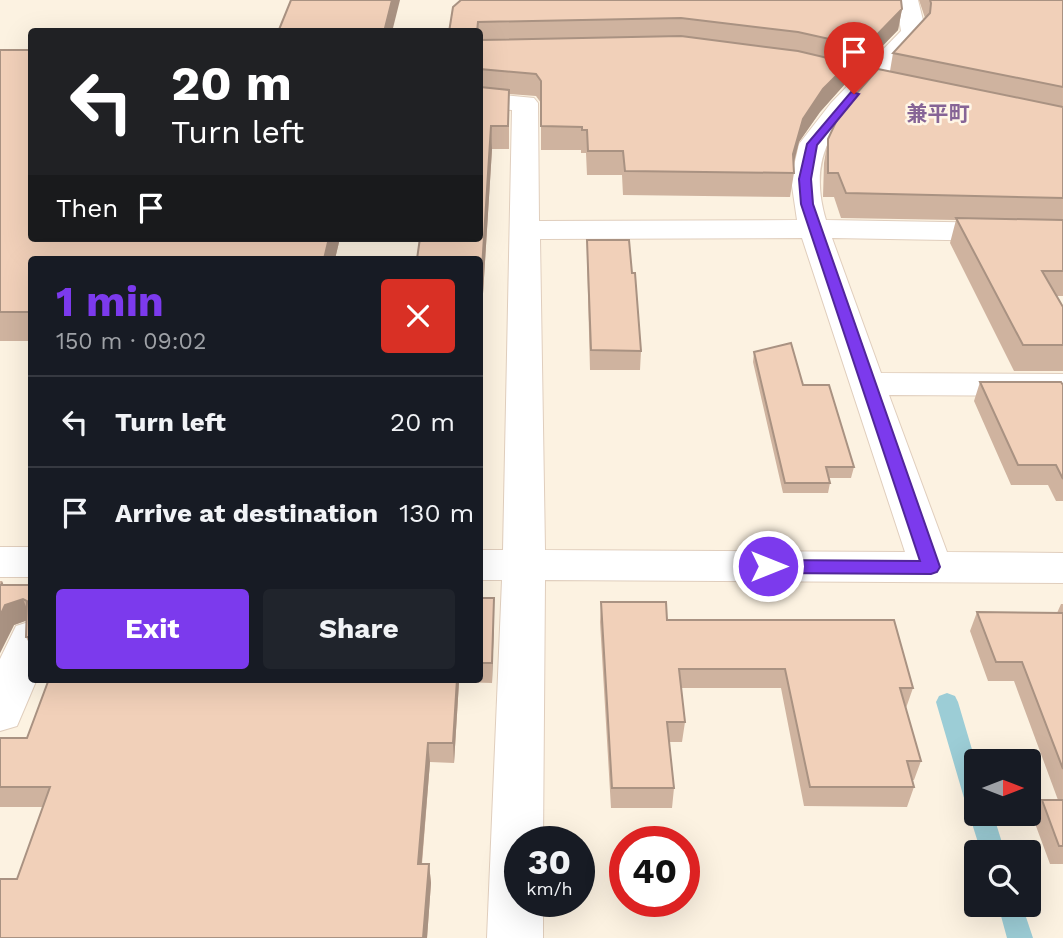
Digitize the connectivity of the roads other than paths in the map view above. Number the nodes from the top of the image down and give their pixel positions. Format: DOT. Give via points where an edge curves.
graph roads {
  1 [pos="907,0"];
  2 [pos="483,100"];
  3 [pos="814,229"];
  4 [pos="526,230"];
  5 [pos="1062,235"];
  6 [pos="868,384"];
  7 [pos="1063,385"];
  8 [pos="0,562"];
  9 [pos="28,562"];
  10 [pos="502,565"];
  11 [pos="931,567"];
  12 [pos="1063,568"];
  13 [pos="28,647"];
  14 [pos="0,712"];
  15 [pos="515,938"];
  1 -- 3 [label="street" via="912,33 812,144 805,179"];
  2 -- 4 [label="street" via="525,103"];
  3 -- 4 [label="street"];
  3 -- 5 [label="street"];
  3 -- 6 [label="street"];
  4 -- 10 [label="street"];
  6 -- 7 [label="street"];
  6 -- 11 [label="street"];
  8 -- 9 [label="street"];
  10 -- 11 [label="street"];
  10 -- 15 [label="street"];
  11 -- 12 [label="street"];
  13 -- 14 [label="street"];
}
